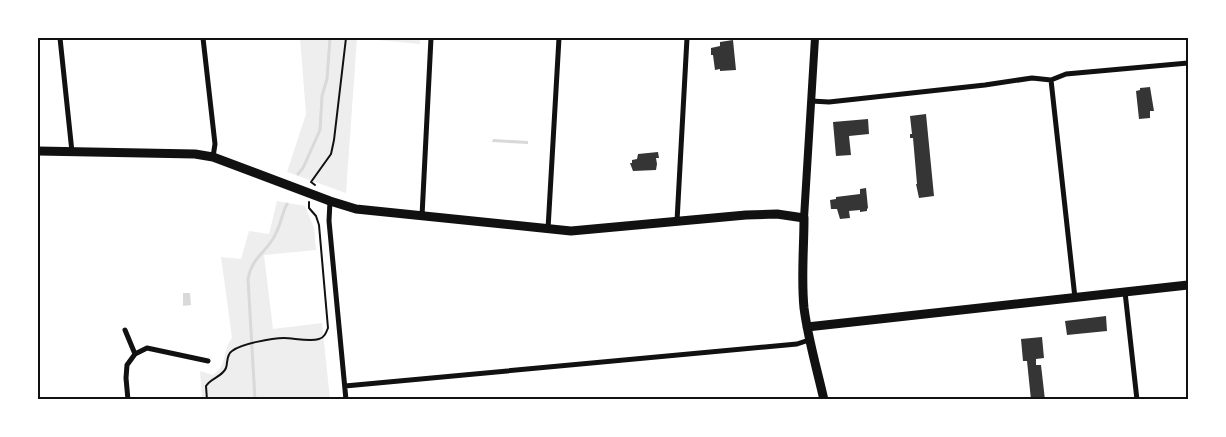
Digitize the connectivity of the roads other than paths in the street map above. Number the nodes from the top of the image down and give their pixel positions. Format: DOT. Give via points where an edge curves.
graph roads {
  1 [pos="60,38"];
  2 [pos="203,38"];
  3 [pos="431,38"];
  4 [pos="559,38"];
  5 [pos="687,38"];
  6 [pos="815,38"];
  7 [pos="1188,63"];
  8 [pos="1051,80"];
  9 [pos="812,101"];
  10 [pos="38,151"];
  11 [pos="72,152"];
  12 [pos="213,158"];
  13 [pos="330,201"];
  14 [pos="422,216"];
  15 [pos="804,218"];
  16 [pos="677,221"];
  17 [pos="548,229"];
  18 [pos="1188,285"];
  19 [pos="1125,292"];
  20 [pos="1075,298"];
  21 [pos="807,327"];
  22 [pos="125,330"];
  23 [pos="809,340"];
  24 [pos="135,354"];
  25 [pos="208,361"];
  26 [pos="345,386"];
  27 [pos="128,400"];
  28 [pos="346,400"];
  29 [pos="824,400"];
  30 [pos="1137,400"];
  1 -- 11 [label="street"];
  2 -- 12 [label="street" via="215,144"];
  3 -- 14 [label="street"];
  4 -- 17 [label="street"];
  5 -- 16 [label="street"];
  6 -- 9 [label="street"];
  7 -- 8 [label="street" via="1066,74"];
  8 -- 9 [label="street" via="1032,78 829,102"];
  8 -- 20 [label="street"];
  9 -- 15 [label="street"];
  10 -- 11 [label="main road"];
  11 -- 12 [label="main road" via="195,154"];
  12 -- 13 [label="main road"];
  13 -- 14 [label="main road" via="356,209"];
  13 -- 26 [label="street" via="329,221"];
  14 -- 17 [label="main road"];
  15 -- 16 [label="main road" via="767,214"];
  15 -- 21 [label="main road" via="803,293"];
  16 -- 17 [label="main road" via="571,231"];
  18 -- 19 [label="main road"];
  19 -- 20 [label="main road"];
  19 -- 30 [label="street"];
  20 -- 21 [label="main road"];
  21 -- 23 [label="main road"];
  22 -- 24 [label="street"];
  23 -- 26 [label="street" via="796,344"];
  23 -- 29 [label="main road"];
  24 -- 25 [label="street" via="147,348"];
  24 -- 27 [label="street" via="127,365"];
  26 -- 28 [label="street"];
}
